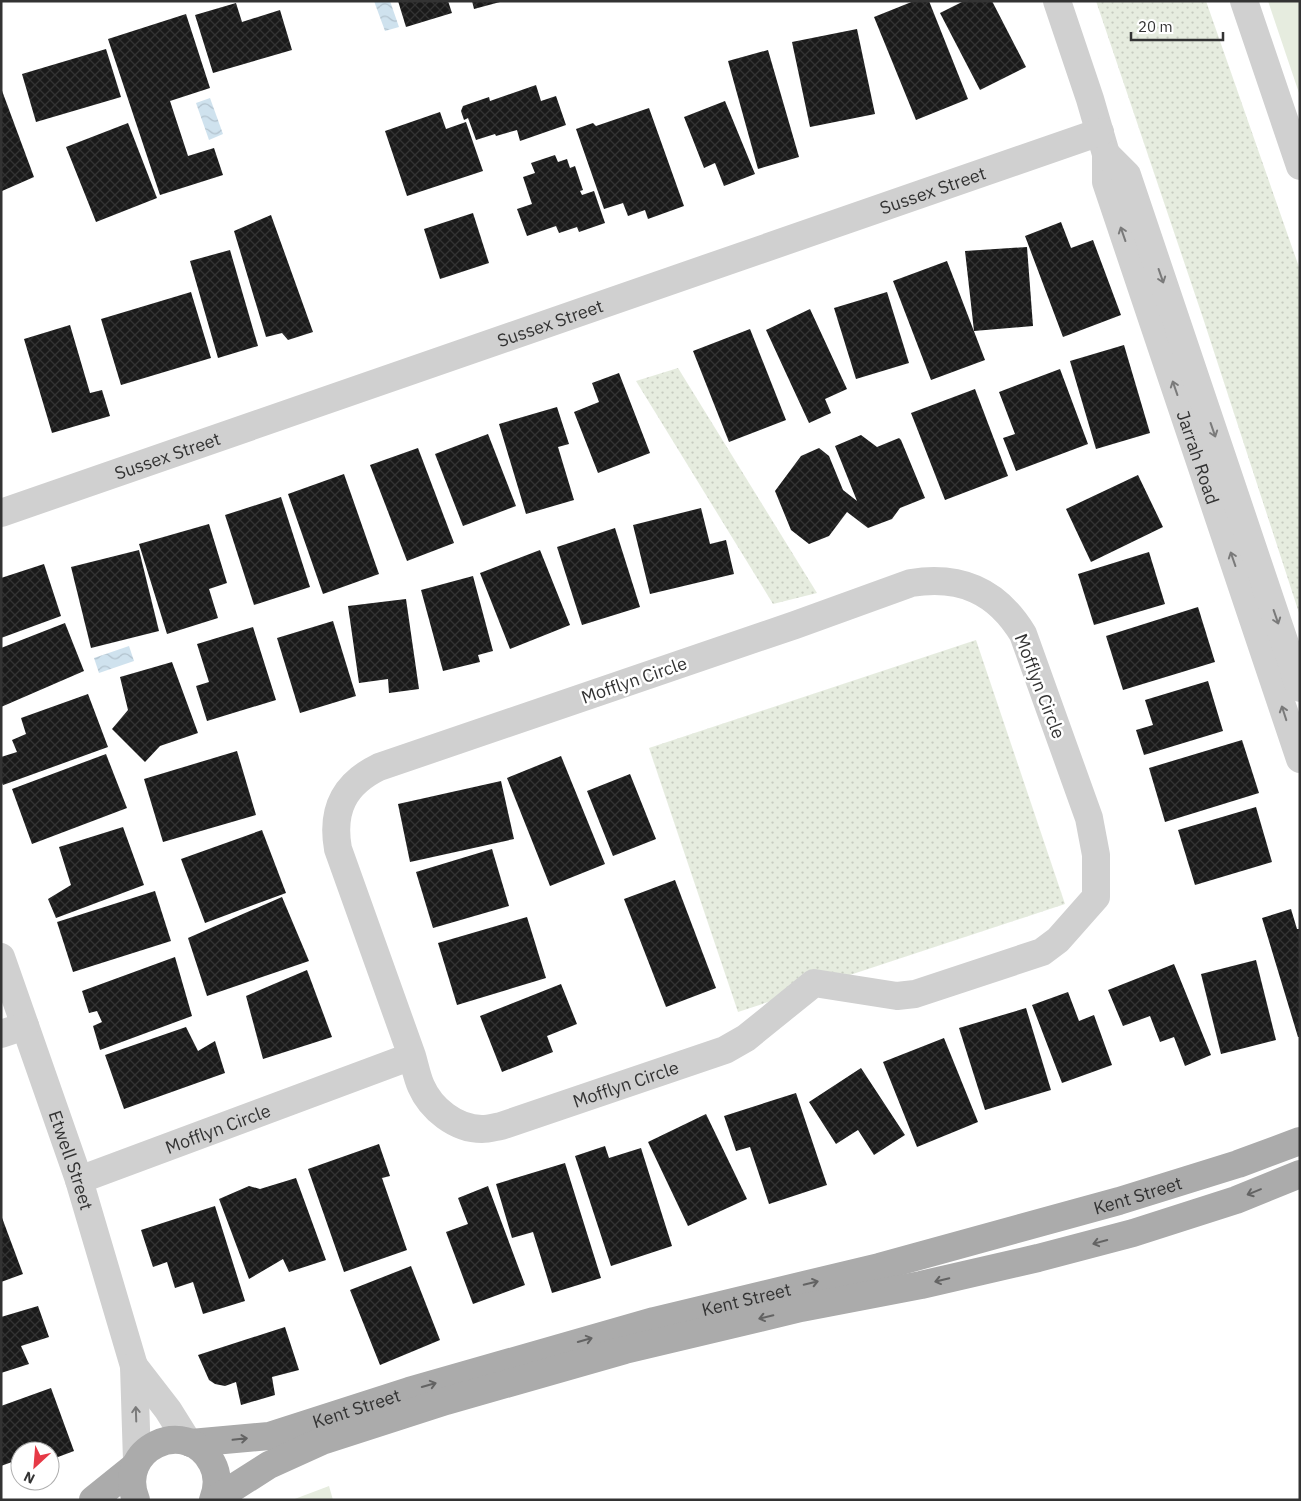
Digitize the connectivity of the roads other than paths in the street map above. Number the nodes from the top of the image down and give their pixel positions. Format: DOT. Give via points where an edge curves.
graph roads {
  1 [pos="1057,1"];
  2 [pos="1244,1"];
  3 [pos="1103,143"];
  4 [pos="1300,166"];
  5 [pos="1,513"];
  6 [pos="1300,688"];
  7 [pos="1300,759"];
  8 [pos="1,957"];
  9 [pos="13,1030"];
  10 [pos="412,1056"];
  11 [pos="1300,1141"];
  12 [pos="1300,1174"];
  13 [pos="79,1180"];
  14 [pos="134,1366"];
  15 [pos="190,1443"];
  16 [pos="136,1464"];
  17 [pos="93,1500"];
  18 [pos="136,1500"];
  19 [pos="214,1500"];
  1 -- 3 [label="street, Jarrah Road"];
  2 -- 4 [label="street"];
  3 -- 5 [label="street, Sussex Street"];
  3 -- 6 [label="street, Jarrah Road, one-way" via="1127,175"];
  7 -- 3 [label="street, Jarrah Road, one-way" via="1106,182"];
  8 -- 9 [label="street, Etwell Street"];
  9 -- 13 [label="street, Etwell Street"];
  10 -- 10 [label="street, Mofflyn Circle" via="421,1087 444,1116 459,1124 481,1129 501,1126 724,1050 746,1038 814,983 897,996 915,994 1042,952 1058,940 1096,897 1096,855 1089,818 1023,634 1012,616 976,588 930,580 912,583 363,774 341,802 336,819 336,842"];
  10 -- 13 [label="street, Mofflyn Circle"];
  15 -- 11 [label="main road, Kent Street, one-way" via="269,1436 410,1391 654,1321 879,1267 1119,1200 1238,1164"];
  12 -- 19 [label="main road, Kent Street, one-way" via="1236,1200 1133,1233 921,1285 801,1308 625,1350 446,1400 322,1441 268,1464"];
  13 -- 14 [label="street, Etwell Street"];
  14 -- 15 [label="street, Etwell Street"];
  16 -- 14 [label="street, Etwell Street, one-way"];
  15 -- 16 [label="main road, Kent Street" via="159,1442 146,1450"];
  15 -- 19 [label="main road" via="206,1454 213,1465 217,1483"];
  16 -- 17 [label="main road"];
  16 -- 18 [label="main road" via="132,1482"];
}
